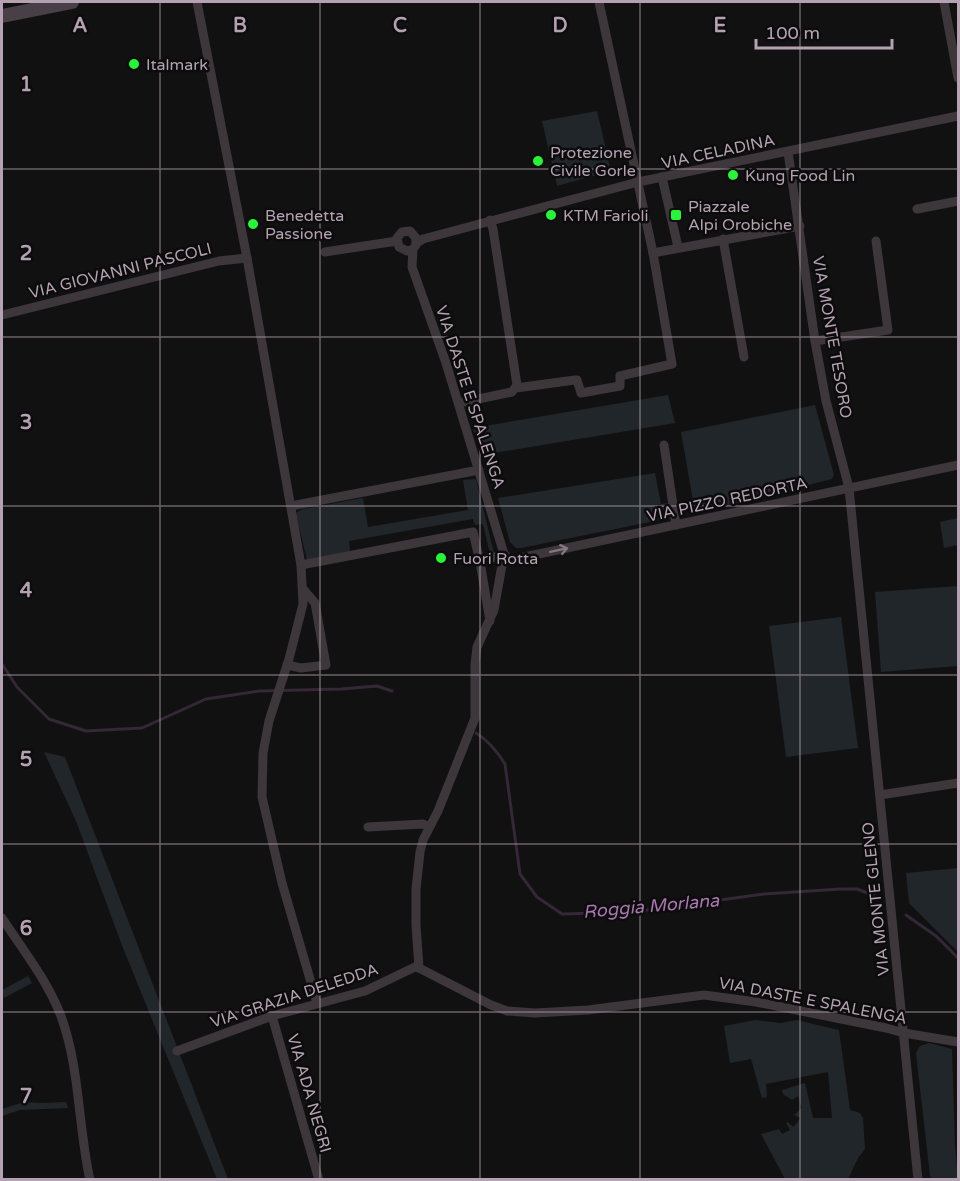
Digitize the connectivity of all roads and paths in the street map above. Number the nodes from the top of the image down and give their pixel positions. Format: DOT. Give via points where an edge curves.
graph roads {
  1 [pos="72,2"];
  2 [pos="197,2"];
  3 [pos="599,2"];
  4 [pos="944,2"];
  5 [pos="2,16"];
  6 [pos="958,78"];
  7 [pos="958,116"];
  8 [pos="958,122"];
  9 [pos="788,152"];
  10 [pos="662,177"];
  11 [pos="638,182"];
  12 [pos="958,201"];
  13 [pos="916,209"];
  14 [pos="490,220"];
  15 [pos="800,226"];
  16 [pos="723,239"];
  17 [pos="397,241"];
  18 [pos="876,241"];
  19 [pos="415,246"];
  20 [pos="678,247"];
  21 [pos="325,252"];
  22 [pos="653,253"];
  23 [pos="247,258"];
  24 [pos="2,315"];
  25 [pos="815,341"];
  26 [pos="744,357"];
  27 [pos="516,388"];
  28 [pos="459,403"];
  29 [pos="664,444"];
  30 [pos="958,465"];
  31 [pos="479,470"];
  32 [pos="849,488"];
  33 [pos="291,506"];
  34 [pos="676,525"];
  35 [pos="504,554"];
  36 [pos="480,562"];
  37 [pos="301,565"];
  38 [pos="303,589"];
  39 [pos="490,621"];
  40 [pos="287,664"];
  41 [pos="958,783"];
  42 [pos="880,795"];
  43 [pos="368,827"];
  44 [pos="429,827"];
  45 [pos="2,918"];
  46 [pos="419,968"];
  47 [pos="317,1003"];
  48 [pos="272,1016"];
  49 [pos="904,1033"];
  50 [pos="958,1042"];
  51 [pos="177,1050"];
  52 [pos="90,1179"];
  53 [pos="320,1179"];
  54 [pos="918,1179"];
  1 -- 5 [label="street"];
  2 -- 23 [label="street"];
  3 -- 11 [label="street"];
  4 -- 6 [label="street"];
  7 -- 8 [label="street"];
  7 -- 9 [label="street, VIA CELADINA"];
  9 -- 10 [label="street, VIA CELADINA"];
  9 -- 15 [label="street, VIA MONTE TESORO"];
  10 -- 11 [label="street, VIA CELADINA"];
  10 -- 20 [label="street"];
  11 -- 14 [label="street, VIA CELADINA"];
  11 -- 22 [label="street"];
  12 -- 13 [label="street"];
  14 -- 19 [label="street, VIA CELADINA" via="423,239"];
  14 -- 27 [label="street"];
  15 -- 16 [label="street"];
  15 -- 25 [label="street, VIA MONTE TESORO"];
  16 -- 20 [label="street"];
  16 -- 26 [label="street"];
  17 -- 19 [label="street" via="407,251"];
  17 -- 19 [label="street" via="405,231 414,234"];
  17 -- 21 [label="street"];
  18 -- 25 [label="street" via="888,330"];
  19 -- 28 [label="street, VIA DASTE E SPALENGA" via="412,267"];
  20 -- 22 [label="street"];
  22 -- 27 [label="street" via="672,364 620,376 620,386 580,393 577,380"];
  23 -- 24 [label="street, VIA GIOVANNI PASCOLI" via="219,261"];
  23 -- 33 [label="street"];
  25 -- 32 [label="street, VIA MONTE TESORO"];
  27 -- 28 [label="street" via="509,393"];
  28 -- 31 [label="street, VIA DASTE E SPALENGA"];
  29 -- 34 [label="street"];
  30 -- 32 [label="street, VIA PIZZO REDORTA"];
  31 -- 33 [label="street"];
  31 -- 35 [label="street, VIA DASTE E SPALENGA"];
  32 -- 34 [label="street, VIA PIZZO REDORTA"];
  32 -- 42 [label="street, VIA MONTE GLENO"];
  33 -- 37 [label="street"];
  35 -- 34 [label="street, VIA PIZZO REDORTA, one-way" via="515,559"];
  35 -- 36 [label="street"];
  35 -- 39 [label="street, VIA DASTE E SPALENGA"];
  36 -- 37 [label="street" via="473,532"];
  36 -- 39 [label="street"];
  37 -- 38 [label="street"];
  38 -- 40 [label="street" via="303,604"];
  38 -- 40 [label="street" via="315,603 326,665 301,668"];
  39 -- 44 [label="street, VIA DASTE E SPALENGA" via="475,657 475,718"];
  40 -- 47 [label="street" via="269,721 263,753 262,797"];
  41 -- 42 [label="street"];
  42 -- 49 [label="street, VIA MONTE GLENO"];
  43 -- 44 [label="street"];
  44 -- 46 [label="street, VIA DASTE E SPALENGA" via="420,852 416,890"];
  45 -- 52 [label="street" via="40,974 61,1016 70,1047"];
  46 -- 47 [label="street, VIA GRAZIA DELEDDA" via="365,991"];
  46 -- 49 [label="street, VIA DASTE E SPALENGA" via="507,1011 588,1010 704,995"];
  47 -- 48 [label="street, VIA GRAZIA DELEDDA"];
  48 -- 51 [label="street, VIA GRAZIA DELEDDA"];
  48 -- 53 [label="street, VIA ADA NEGRI"];
  49 -- 50 [label="street, VIA DASTE E SPALENGA"];
  49 -- 54 [label="street, VIA MONTE GLENO"];
}
